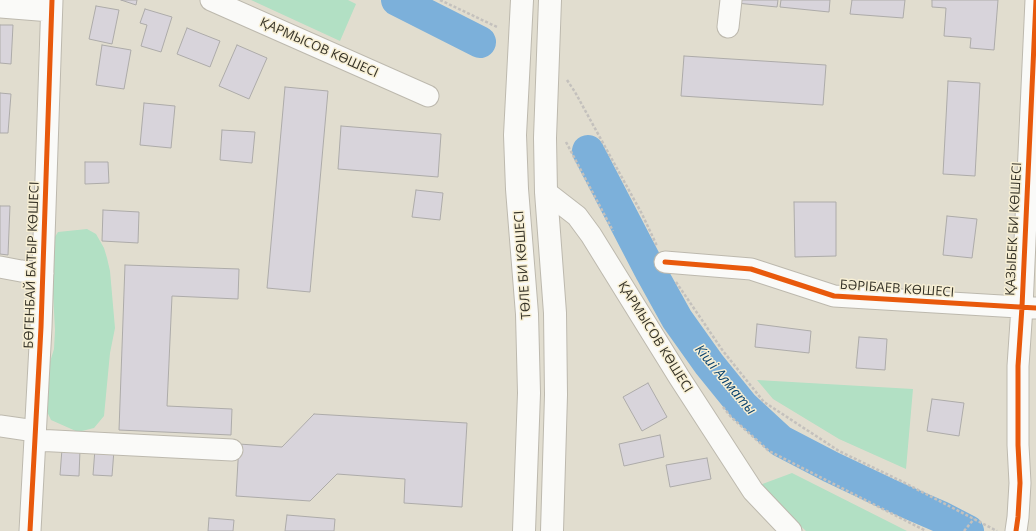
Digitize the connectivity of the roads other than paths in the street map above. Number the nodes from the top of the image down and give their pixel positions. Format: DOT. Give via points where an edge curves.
graph roads {
  1 [pos="211,0"];
  2 [pos="522,0"];
  3 [pos="550,0"];
  4 [pos="730,0"];
  5 [pos="1036,0"];
  6 [pos="52,5"];
  7 [pos="0,7"];
  8 [pos="728,27"];
  9 [pos="428,96"];
  10 [pos="1032,179"];
  11 [pos="546,192"];
  12 [pos="665,262"];
  13 [pos="0,267"];
  14 [pos="43,273"];
  15 [pos="1029,308"];
  16 [pos="0,426"];
  17 [pos="35,436"];
  18 [pos="232,450"];
  19 [pos="30,531"];
  20 [pos="524,531"];
  21 [pos="552,531"];
  22 [pos="791,531"];
  23 [pos="1016,531"];
  1 -- 9 [label="street, ҚАРМЫСОВ КӨШЕСІ"];
  2 -- 20 [label="main road, ТӨЛЕ БИ КӨШЕСІ" via="515,135 527,314 529,393"];
  3 -- 11 [label="main road" via="545,138"];
  4 -- 8 [label="street"];
  5 -- 10 [label="street, ҚАЗЫБЕК БИ КӨШЕСІ"];
  6 -- 7 [label="street"];
  6 -- 14 [label="street, БӨГЕНБАЙ БАТЫР КӨШЕСІ"];
  10 -- 15 [label="street, ҚАЗЫБЕК БИ КӨШЕСІ"];
  11 -- 21 [label="main road" via="555,313 556,395"];
  11 -- 22 [label="street, ҚАРМЫСОВ КӨШЕСІ" via="577,216 591,235 753,491"];
  12 -- 15 [label="street, БӘРІБАЕВ КӨШЕСІ" via="751,269 834,296"];
  13 -- 14 [label="street"];
  14 -- 17 [label="street, БӨГЕНБАЙ БАТЫР КӨШЕСІ"];
  15 -- 23 [label="street, ҚАЗЫБЕК БИ КӨШЕСІ" via="1018,366 1020,483"];
  16 -- 17 [label="street"];
  17 -- 18 [label="street"];
  17 -- 19 [label="street, БӨГЕНБАЙ БАТЫР КӨШЕСІ"];
}
